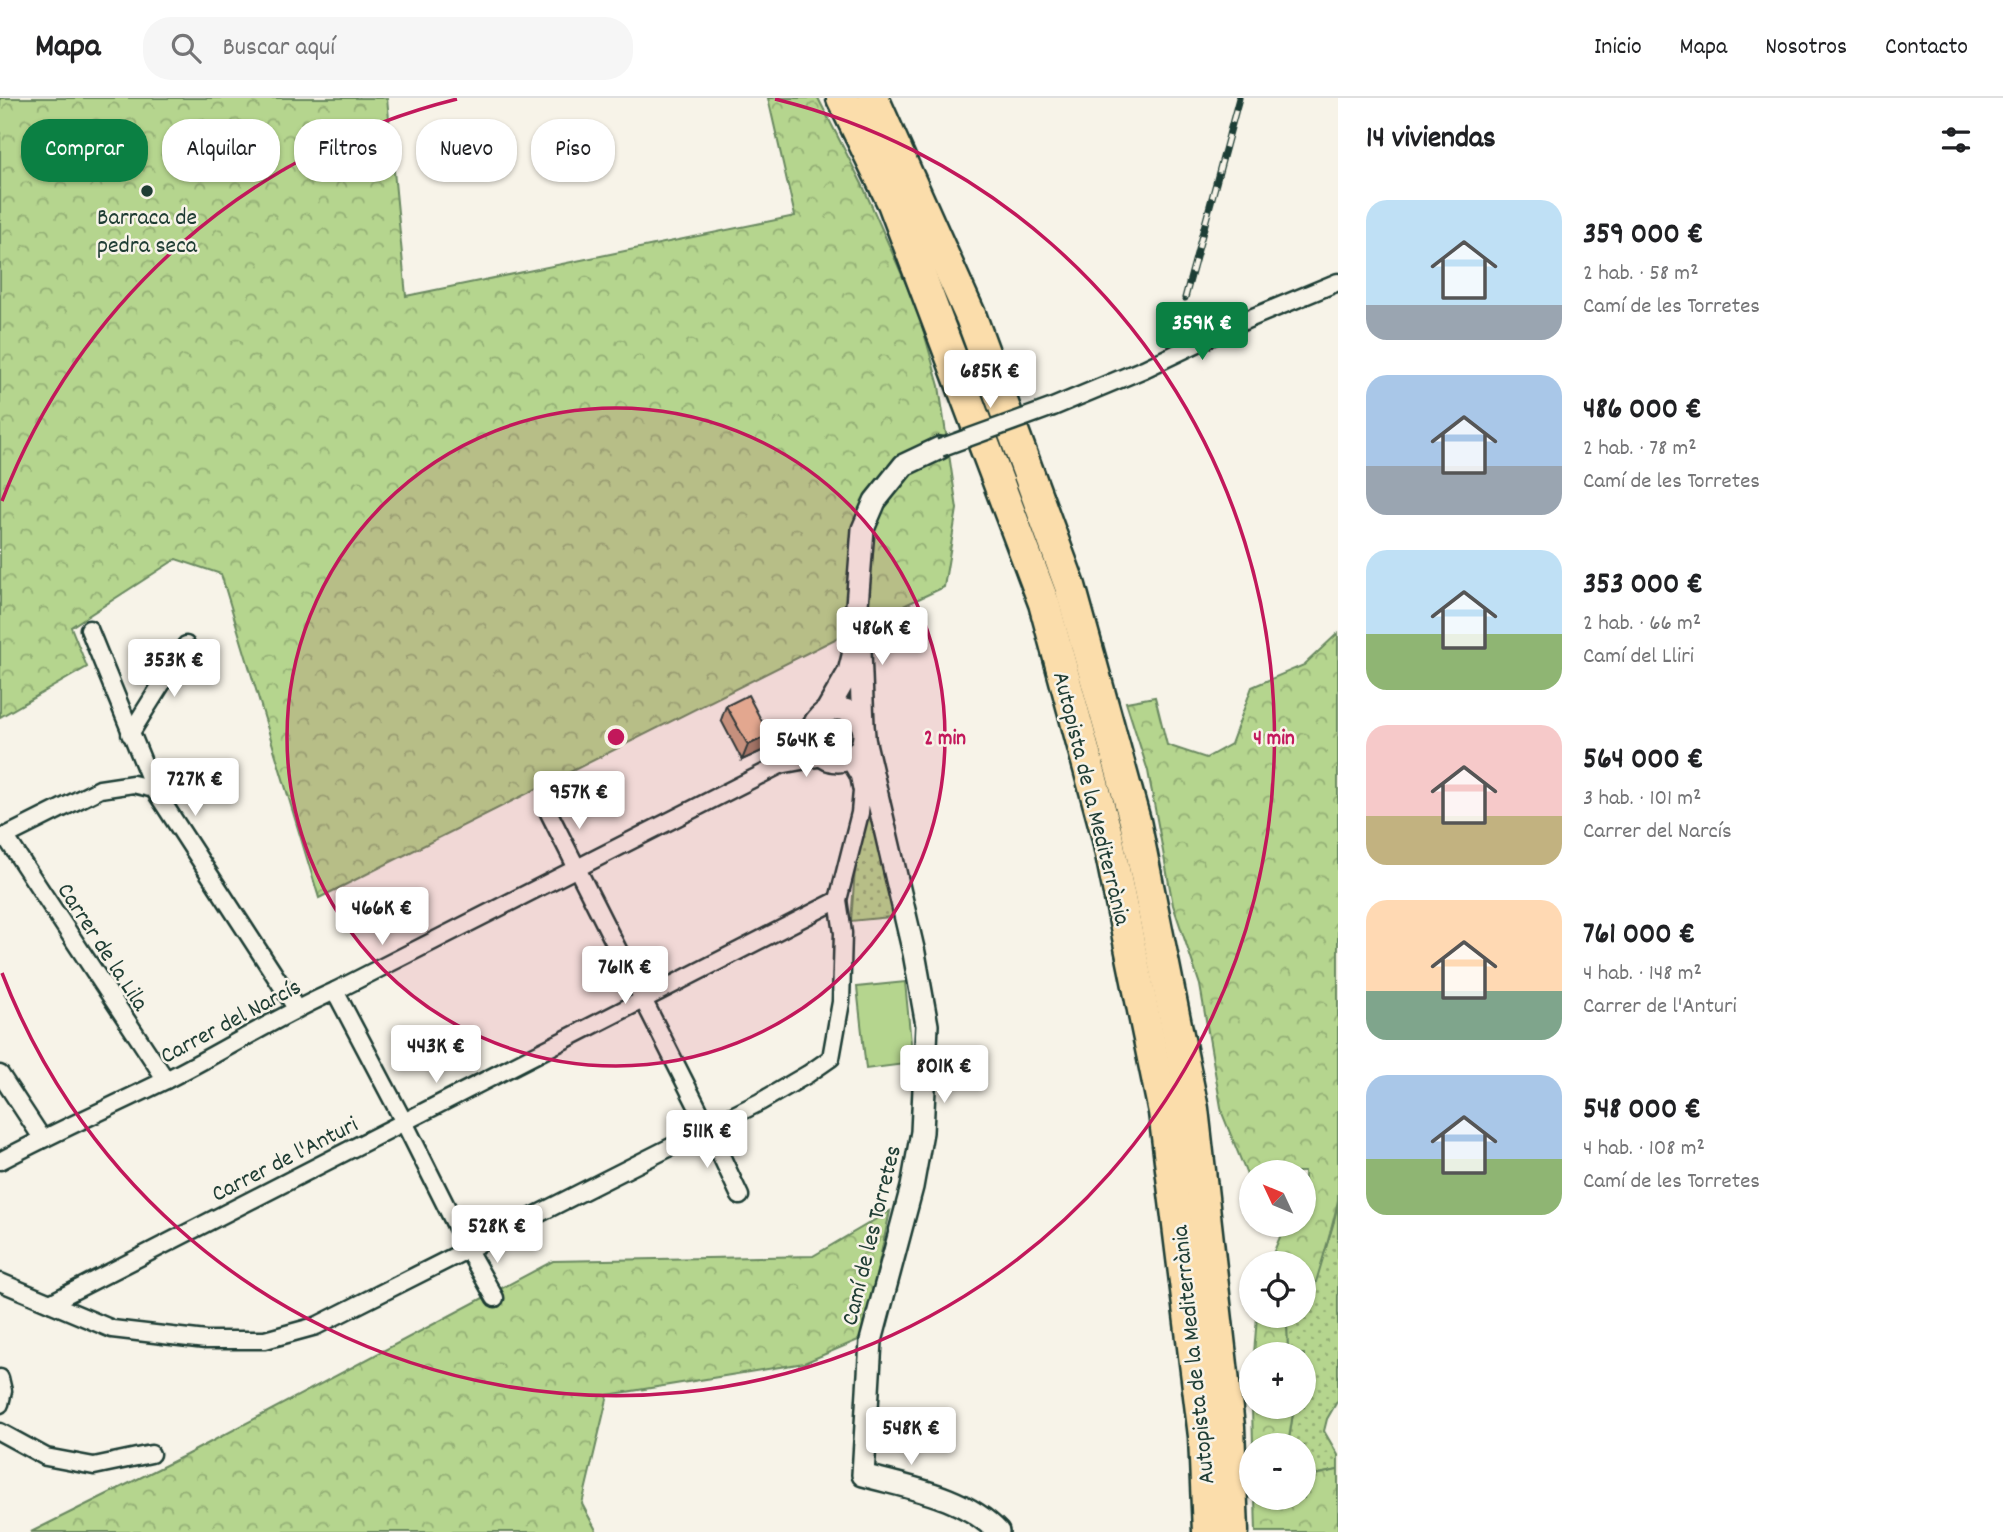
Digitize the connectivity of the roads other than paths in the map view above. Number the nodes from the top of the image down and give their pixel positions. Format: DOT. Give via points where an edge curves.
graph roads {
  1 [pos="842,98"];
  2 [pos="873,98"];
  3 [pos="1333,286"];
  4 [pos="940,448"];
  5 [pos="856,610"];
  6 [pos="89,629"];
  7 [pos="186,645"];
  8 [pos="826,712"];
  9 [pos="863,732"];
  10 [pos="130,734"];
  11 [pos="812,734"];
  12 [pos="823,757"];
  13 [pos="849,759"];
  14 [pos="780,765"];
  15 [pos="154,789"];
  16 [pos="548,811"];
  17 [pos="2,837"];
  18 [pos="577,868"];
  19 [pos="838,900"];
  20 [pos="335,991"];
  21 [pos="643,1001"];
  22 [pos="296,1008"];
  23 [pos="0,1074"];
  24 [pos="166,1080"];
  25 [pos="404,1122"];
  26 [pos="708,1128"];
  27 [pos="42,1138"];
  28 [pos="0,1161"];
  29 [pos="740,1196"];
  30 [pos="468,1250"];
  31 [pos="0,1282"];
  32 [pos="76,1290"];
  33 [pos="495,1298"];
  34 [pos="50,1303"];
  35 [pos="82,1317"];
  36 [pos="0,1378"];
  37 [pos="0,1404"];
  38 [pos="0,1432"];
  39 [pos="151,1454"];
  40 [pos="998,1532"];
  41 [pos="1208,1532"];
  42 [pos="1233,1532"];
  1 -- 41 [label="highway, Autopista de la Mediterrània" via="893,202 1044,603 1107,835 1164,1112 1204,1436"];
  2 -- 42 [label="highway, Autopista de la Mediterrània" via="971,317 1070,586 1135,821 1193,1109 1229,1427"];
  3 -- 4 [label="street, Camí de les Torretes, bridge" via="1053,407"];
  4 -- 5 [label="street, Camí de les Torretes" via="904,465 874,500 863,529"];
  5 -- 8 [label="street, Camí de les Torretes" via="849,672"];
  5 -- 9 [label="street, Camí de les Torretes"];
  6 -- 10 [label="street"];
  7 -- 10 [label="street"];
  8 -- 9 [label="street" via="851,713"];
  8 -- 11 [label="street" via="816,721"];
  9 -- 13 [label="street" via="859,751"];
  9 -- 40 [label="street, Camí de les Torretes" via="927,1025 922,1132 915,1173 871,1341 863,1475 948,1499 984,1517"];
  10 -- 15 [label="street"];
  11 -- 12 [label="street"];
  11 -- 14 [label="street, Carrer del Narcís"];
  12 -- 13 [label="street"];
  12 -- 14 [label="street, Carrer del Narcís"];
  13 -- 19 [label="street" via="862,791"];
  14 -- 18 [label="street, Carrer del Narcís"];
  15 -- 17 [label="street" via="133,784 100,789"];
  15 -- 22 [label="street"];
  16 -- 18 [label="street"];
  17 -- 24 [label="street, Carrer de la Lila"];
  18 -- 20 [label="street, Carrer del Narcís"];
  18 -- 21 [label="street"];
  19 -- 21 [label="street, Carrer de l'Anturi"];
  19 -- 26 [label="street" via="843,933 841,1003 831,1058"];
  20 -- 22 [label="street, Carrer del Narcís"];
  20 -- 25 [label="street"];
  21 -- 25 [label="street, Carrer de l'Anturi"];
  21 -- 26 [label="street"];
  22 -- 24 [label="street, Carrer del Narcís"];
  23 -- 27 [label="street"];
  24 -- 27 [label="street, Carrer del Narcís"];
  25 -- 30 [label="street"];
  25 -- 32 [label="street, Carrer de l'Anturi"];
  26 -- 29 [label="street"];
  26 -- 30 [label="street"];
  27 -- 28 [label="street, Carrer del Narcís"];
  30 -- 33 [label="street"];
  30 -- 35 [label="street" via="316,1326 265,1340 112,1329"];
  31 -- 34 [label="street"];
  32 -- 34 [label="street, Carrer de l'Anturi"];
  32 -- 35 [label="street"];
  34 -- 35 [label="street"];
  36 -- 37 [label="street"];
  38 -- 39 [label="street" via="46,1457 94,1466"];
}
